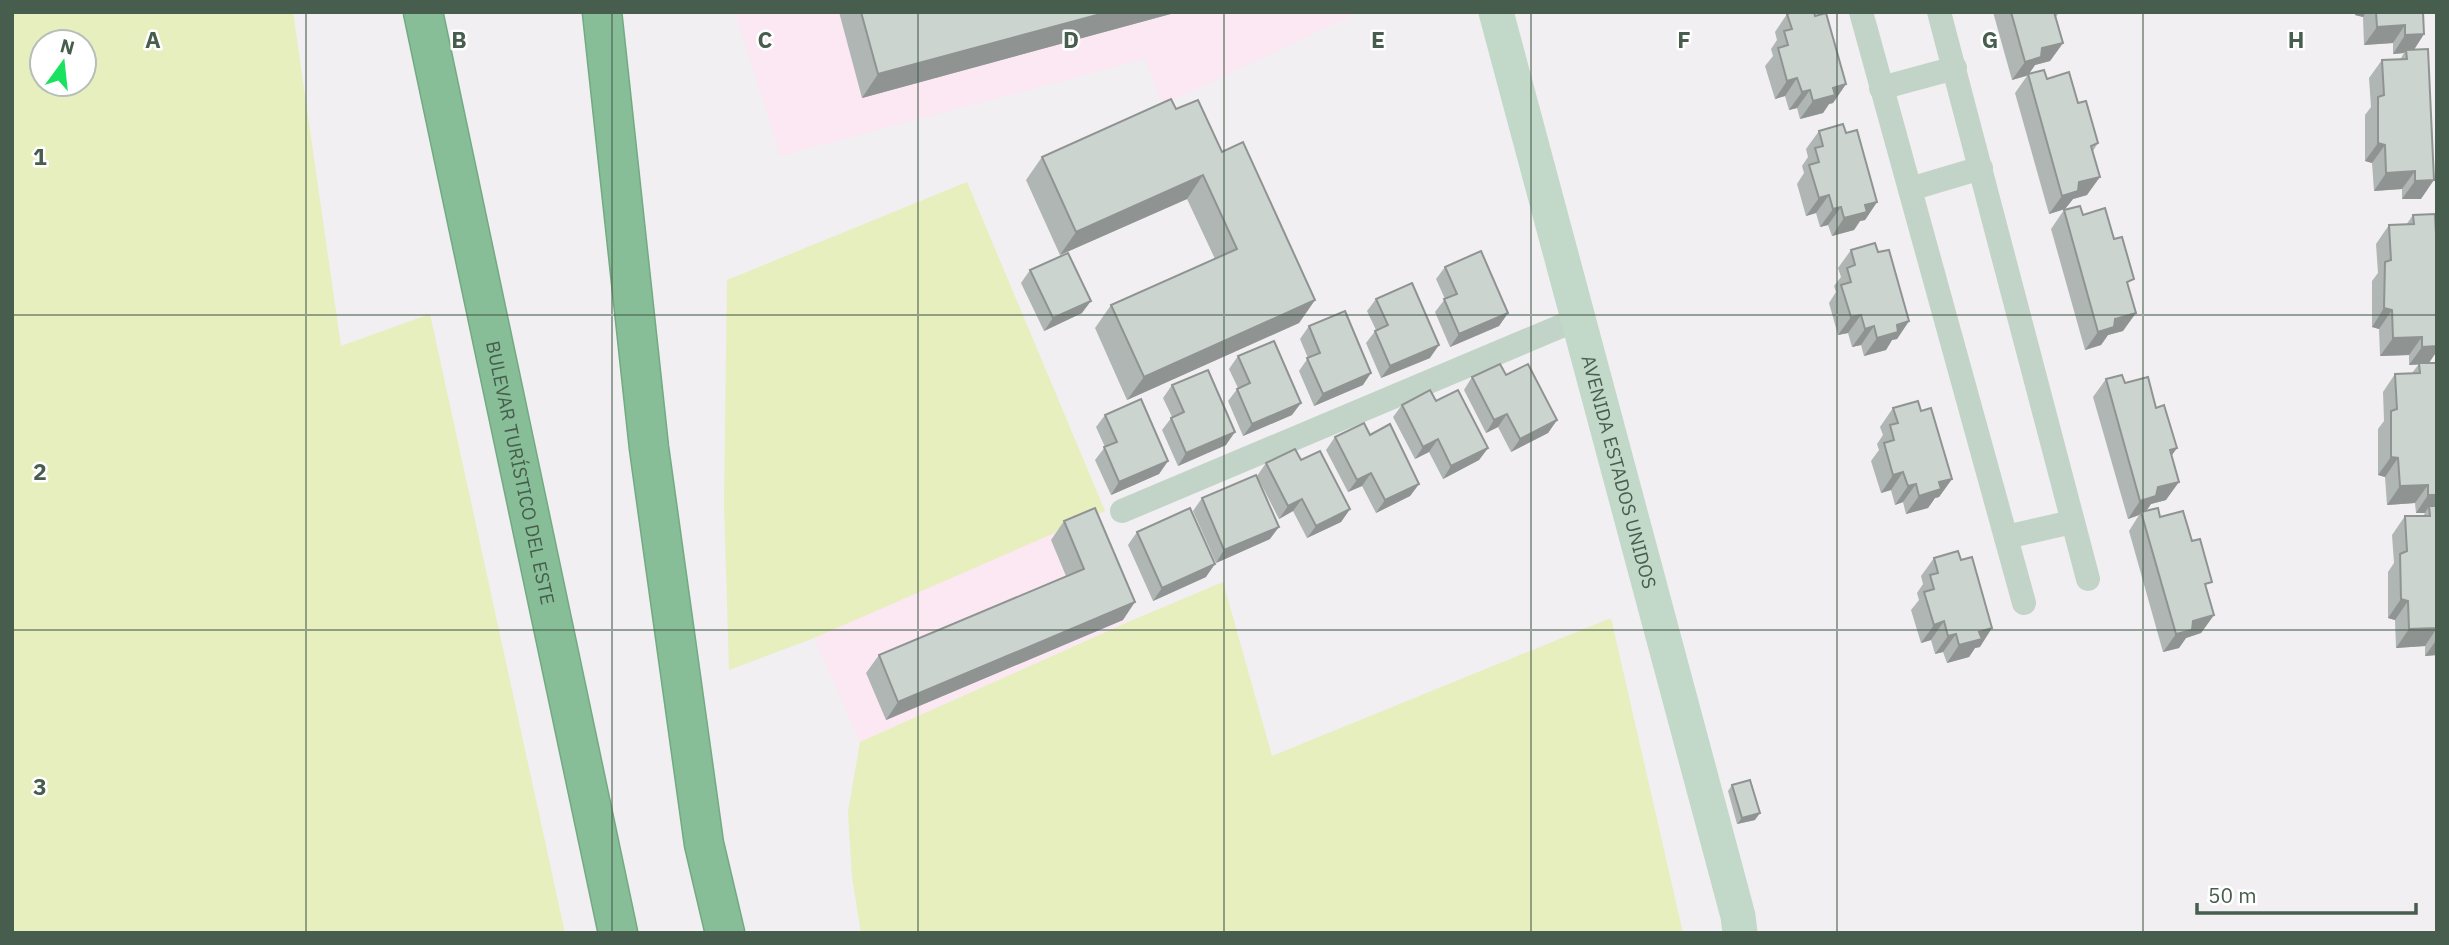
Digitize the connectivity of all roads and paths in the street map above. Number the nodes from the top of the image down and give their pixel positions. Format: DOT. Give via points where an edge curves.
graph roads {
  1 [pos="602,12"];
  2 [pos="1496,12"];
  3 [pos="1861,12"];
  4 [pos="1939,12"];
  5 [pos="427,18"];
  6 [pos="1955,68"];
  7 [pos="1881,88"];
  8 [pos="1981,168"];
  9 [pos="1910,189"];
  10 [pos="1578,319"];
  11 [pos="1122,511"];
  12 [pos="2072,522"];
  13 [pos="2006,537"];
  14 [pos="2088,579"];
  15 [pos="2024,603"];
  16 [pos="618,933"];
  17 [pos="725,933"];
  18 [pos="1740,933"];
  1 -- 17 [label="highway" via="649,449 704,844"];
  2 -- 10 [label="street, AVENIDA ESTADOS UNIDOS"];
  3 -- 7 [label="street"];
  4 -- 6 [label="street"];
  5 -- 16 [label="highway, BULEVAR TURÍSTICO DEL ESTE"];
  6 -- 7 [label="street"];
  6 -- 8 [label="street"];
  7 -- 9 [label="street"];
  8 -- 9 [label="street"];
  8 -- 12 [label="street"];
  9 -- 13 [label="street"];
  10 -- 11 [label="street"];
  10 -- 18 [label="street, AVENIDA ESTADOS UNIDOS"];
  12 -- 13 [label="street"];
  12 -- 14 [label="street"];
  13 -- 15 [label="street"];
}
